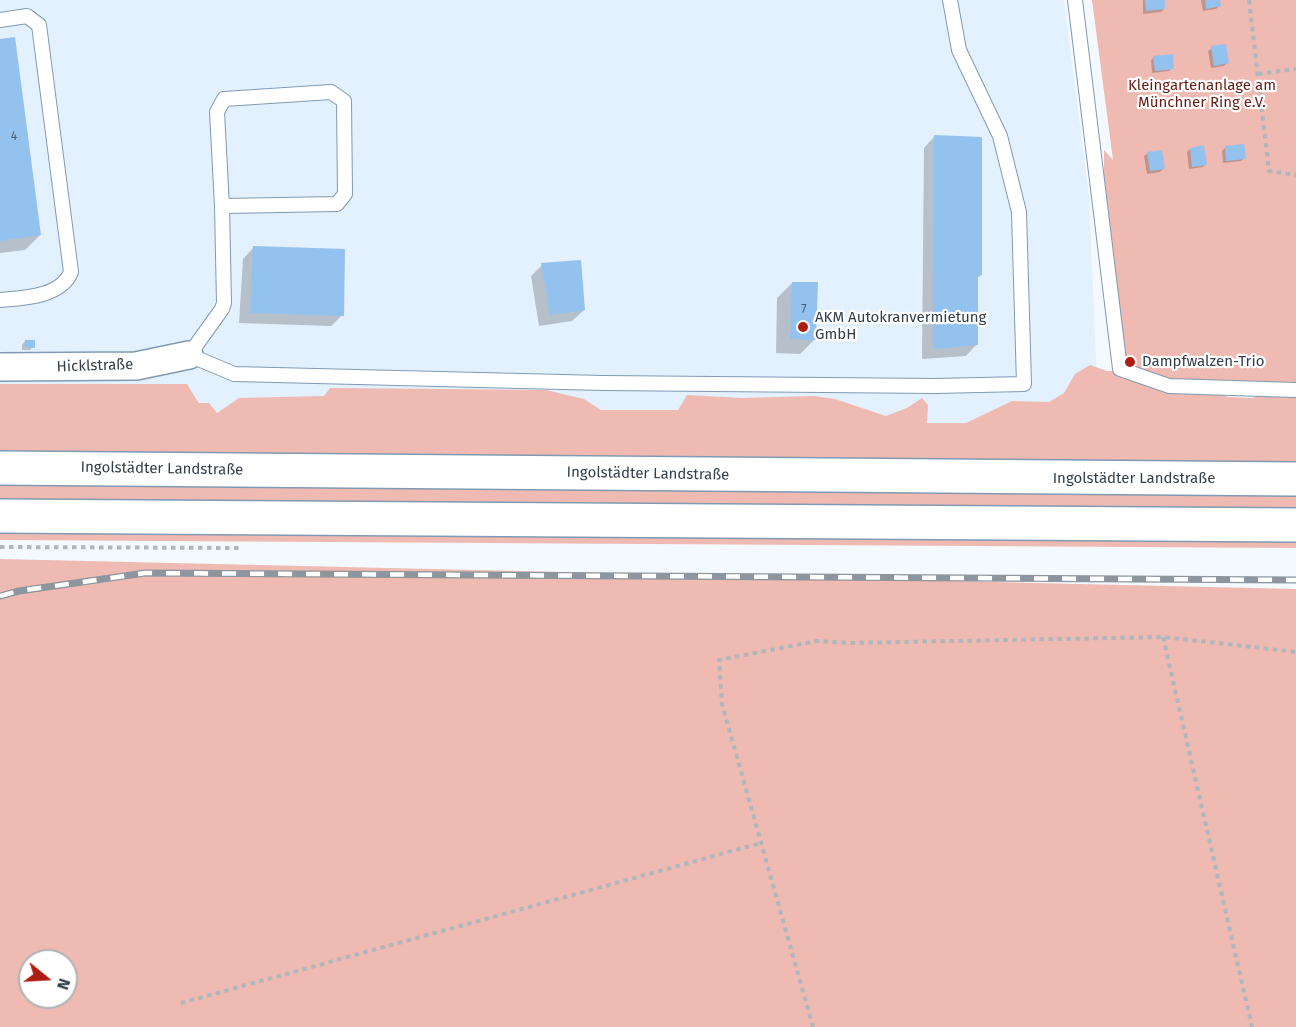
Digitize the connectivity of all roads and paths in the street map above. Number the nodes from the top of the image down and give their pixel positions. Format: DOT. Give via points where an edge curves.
graph roads {
  1 [pos="950,0"];
  2 [pos="1075,0"];
  3 [pos="1249,0"];
  4 [pos="0,20"];
  5 [pos="1296,69"];
  6 [pos="1258,74"];
  7 [pos="1296,175"];
  8 [pos="222,206"];
  9 [pos="0,300"];
  10 [pos="189,355"];
  11 [pos="0,367"];
  12 [pos="1296,390"];
  13 [pos="0,468"];
  14 [pos="1296,479"];
  15 [pos="0,516"];
  16 [pos="1296,525"];
  17 [pos="1163,637"];
  18 [pos="1296,652"];
  19 [pos="761,843"];
  20 [pos="181,1004"];
  21 [pos="813,1027"];
  22 [pos="1252,1027"];
  1 -- 10 [label="lane" via="959,50 1000,136 1019,212 1024,384 686,384 234,374"];
  2 -- 12 [label="lane" via="1120,369 1169,386"];
  3 -- 6 [label="path"];
  4 -- 9 [label="lane" via="27,16 39,26 71,272 60,287 30,297"];
  5 -- 6 [label="path"];
  6 -- 7 [label="path" via="1269,171"];
  8 -- 8 [label="lane" via="217,112 224,99 331,92 344,100 345,194 337,204"];
  8 -- 10 [label="lane" via="224,303"];
  10 -- 11 [label="street, Hicklstraße" via="135,366"];
  13 -- 14 [label="main road, Ingolstädter Landstraße"];
  15 -- 16 [label="main road"];
  17 -- 18 [label="path"];
  17 -- 19 [label="path" via="817,641 719,660 722,704"];
  17 -- 22 [label="path"];
  19 -- 20 [label="path"];
  19 -- 21 [label="path"];
}
